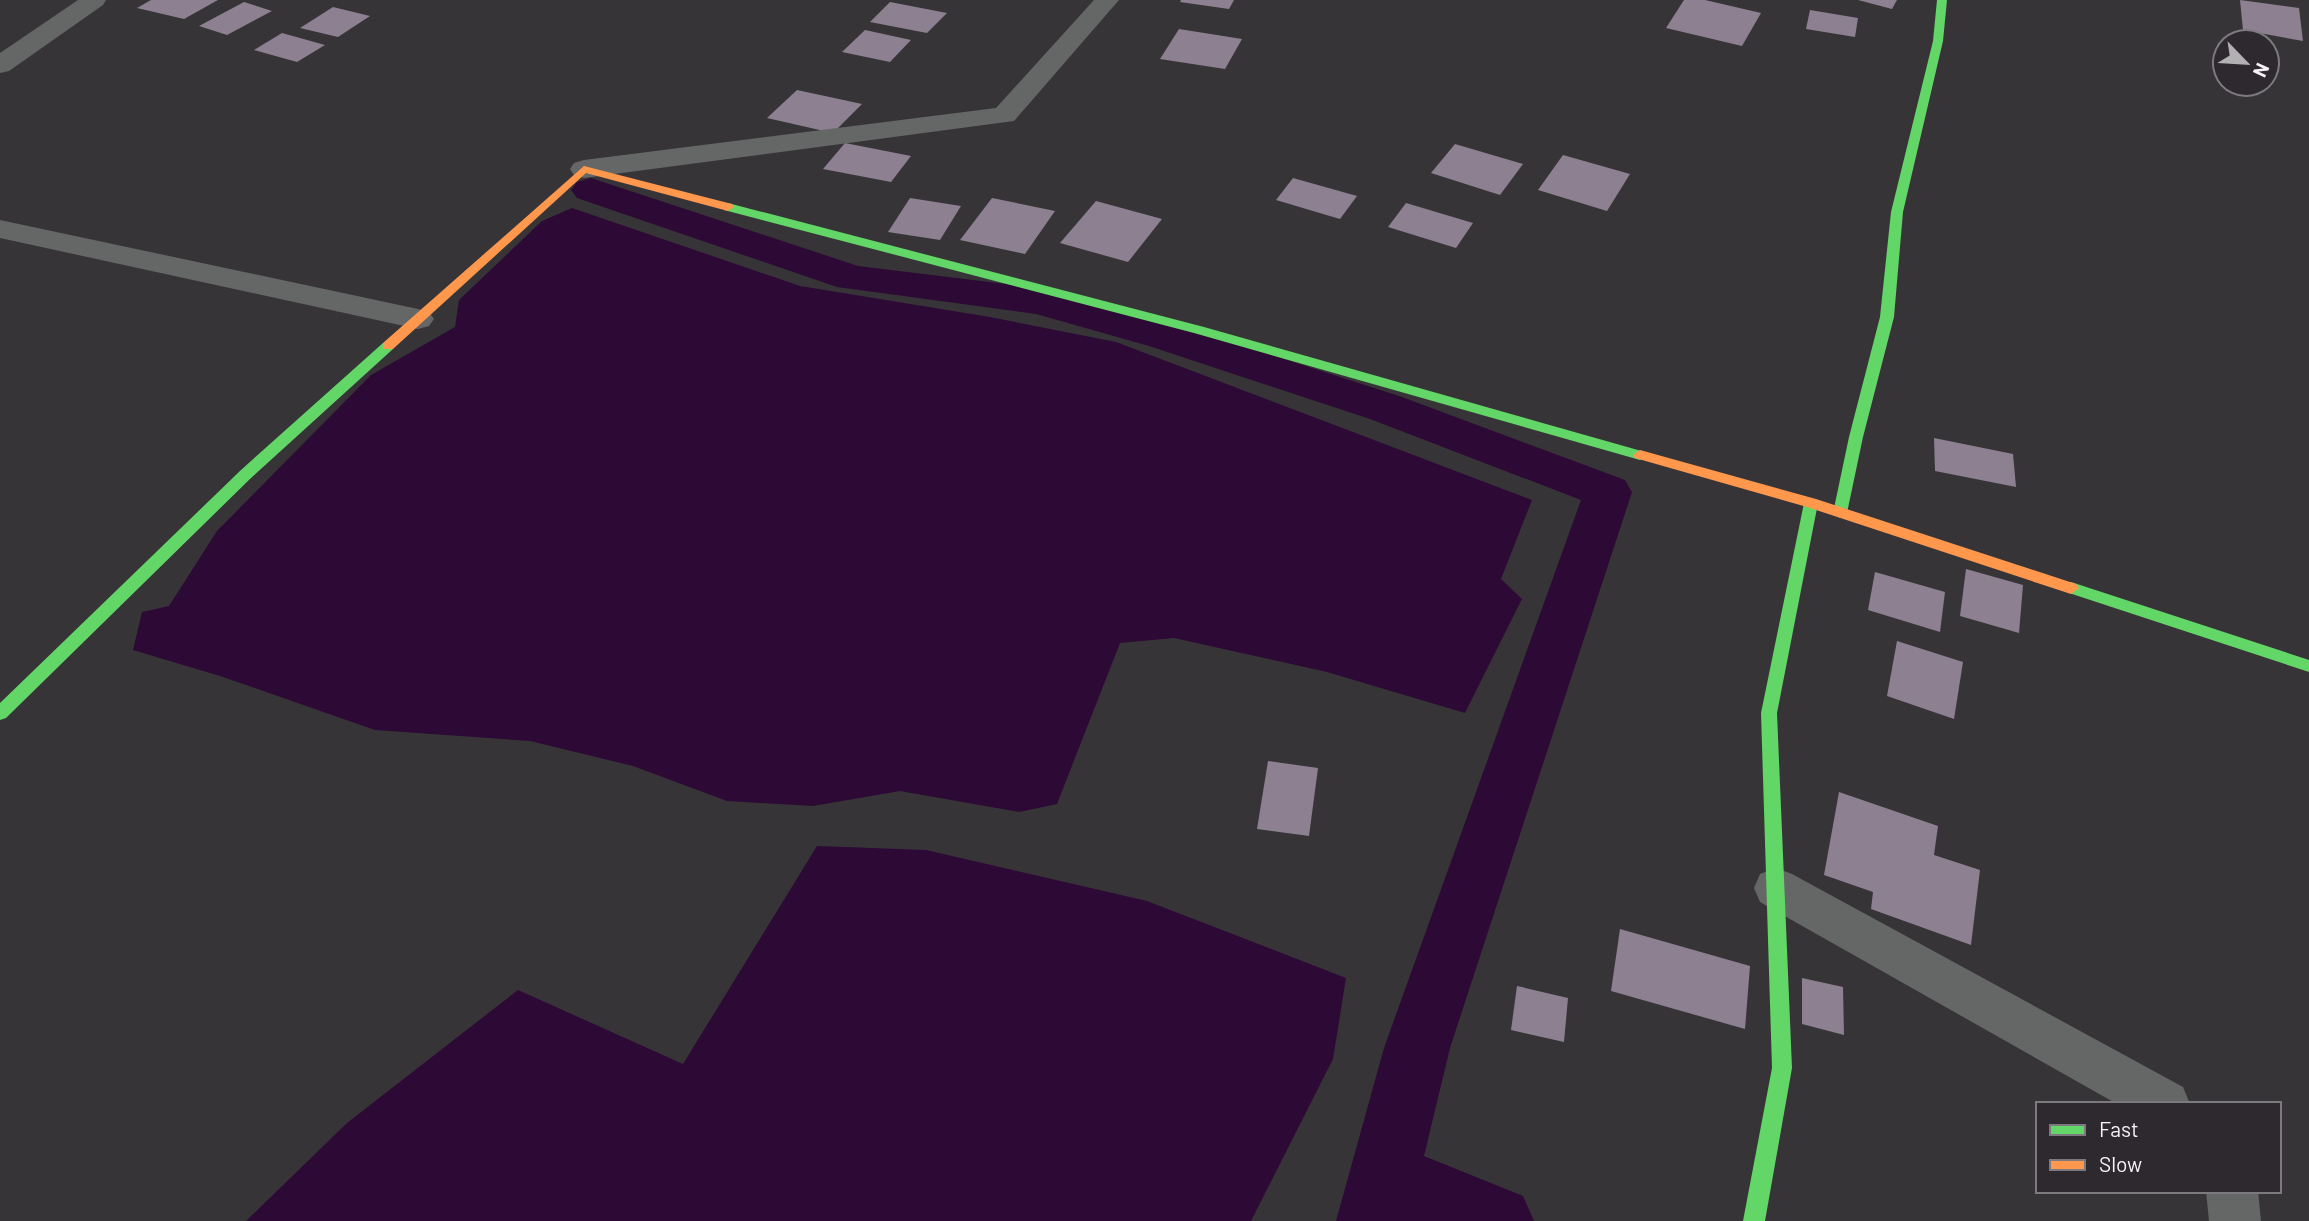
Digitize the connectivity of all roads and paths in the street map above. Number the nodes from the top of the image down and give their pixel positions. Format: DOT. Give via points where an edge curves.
graph roads {
  1 [pos="94,0"];
  2 [pos="1107,0"];
  3 [pos="1942,0"];
  4 [pos="0,65"];
  5 [pos="584,169"];
  6 [pos="0,229"];
  7 [pos="418,319"];
  8 [pos="1811,503"];
  9 [pos="1840,513"];
  10 [pos="2309,666"];
  11 [pos="0,713"];
  12 [pos="1776,888"];
  13 [pos="2161,1102"];
  14 [pos="2232,1193"];
  15 [pos="1754,1221"];
  16 [pos="2235,1221"];
  1 -- 4 [label="street"];
  2 -- 5 [label="street" via="1004,115"];
  3 -- 9 [label="street" via="1938,41 1897,212 1887,317"];
  5 -- 7 [label="street"];
  5 -- 8 [label="street" via="1172,322"];
  6 -- 7 [label="street"];
  7 -- 11 [label="street" via="246,474"];
  8 -- 9 [label="street"];
  8 -- 12 [label="street" via="1769,713"];
  9 -- 10 [label="street"];
  12 -- 13 [label="street"];
  12 -- 15 [label="street" via="1782,1068"];
  14 -- 16 [label="street"];
}
